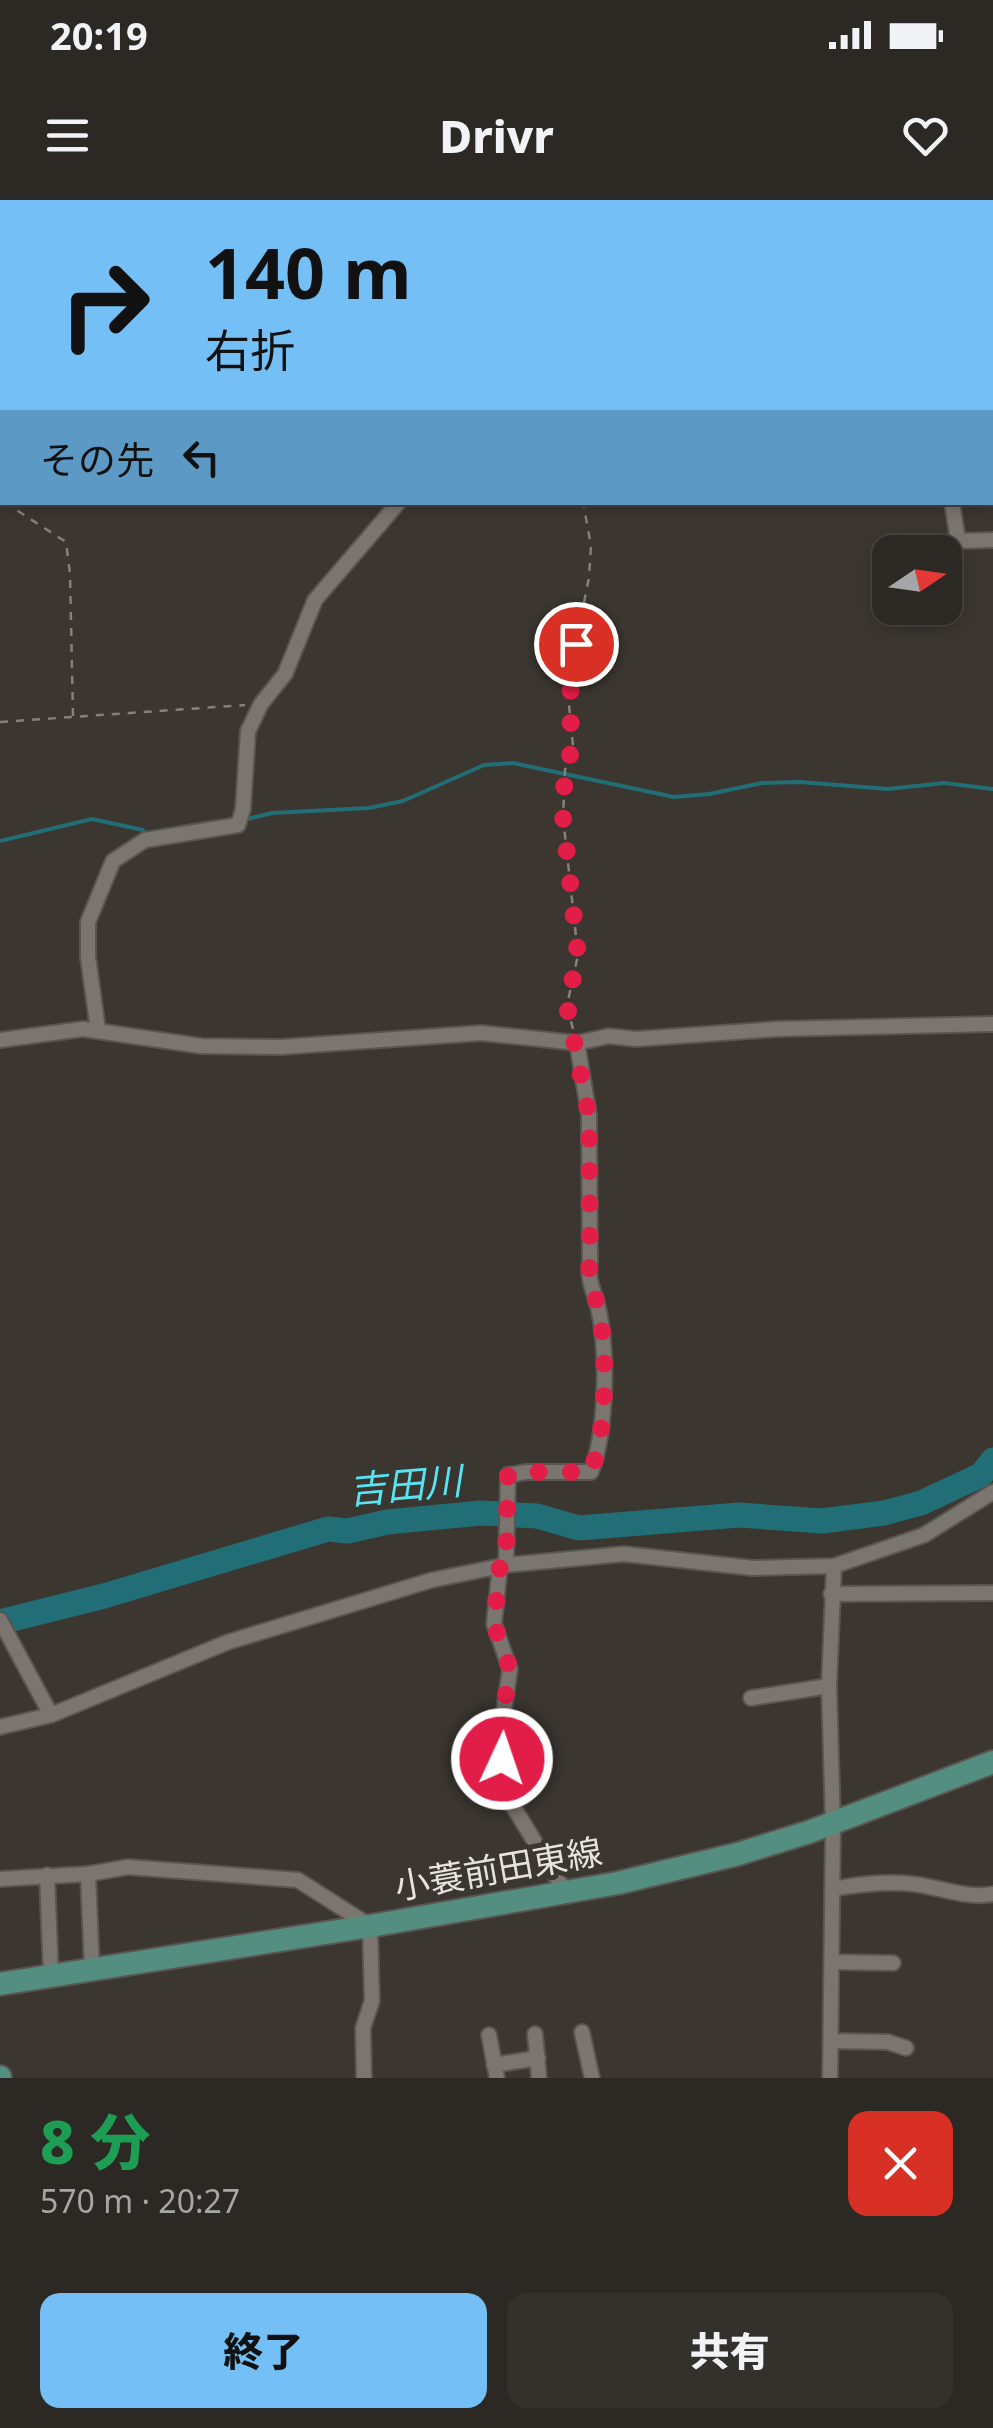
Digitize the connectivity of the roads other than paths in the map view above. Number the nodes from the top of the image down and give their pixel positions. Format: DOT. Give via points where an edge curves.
graph roads {
  1 [pos="396,505"];
  2 [pos="952,505"];
  3 [pos="993,540"];
  4 [pos="993,1024"];
  5 [pos="98,1030"];
  6 [pos="0,1040"];
  7 [pos="576,1043"];
  8 [pos="993,1492"];
  9 [pos="503,1566"];
  10 [pos="834,1566"];
  11 [pos="993,1592"];
  12 [pos="831,1594"];
  13 [pos="0,1620"];
  14 [pos="829,1686"];
  15 [pos="751,1698"];
  16 [pos="51,1715"];
  17 [pos="0,1726"];
  18 [pos="993,1762"];
  19 [pos="833,1824"];
  20 [pos="88,1874"];
  21 [pos="46,1875"];
  22 [pos="0,1880"];
  23 [pos="832,1889"];
  24 [pos="566,1893"];
  25 [pos="993,1894"];
  26 [pos="370,1926"];
  27 [pos="832,1962"];
  28 [pos="893,1963"];
  29 [pos="92,1969"];
  30 [pos="51,1976"];
  31 [pos="0,1984"];
  32 [pos="582,2032"];
  33 [pos="535,2034"];
  34 [pos="489,2035"];
  35 [pos="832,2041"];
  36 [pos="906,2048"];
  37 [pos="538,2058"];
  38 [pos="496,2071"];
  39 [pos="364,2078"];
  40 [pos="539,2078"];
  41 [pos="592,2078"];
  42 [pos="830,2078"];
  1 -- 5 [label="street" via="315,600 285,674 261,704 248,732 238,825 145,840 113,861 88,922"];
  2 -- 3 [label="street" via="958,541"];
  4 -- 7 [label="street" via="608,1036"];
  5 -- 6 [label="street"];
  5 -- 7 [label="street" via="202,1046 481,1033"];
  7 -- 9 [label="street" via="589,1116 588,1280 598,1307 604,1375 598,1454 591,1472 508,1475"];
  8 -- 10 [label="street" via="924,1535"];
  9 -- 10 [label="street" via="624,1554 753,1568"];
  9 -- 16 [label="street" via="432,1580 228,1642"];
  9 -- 24 [label="street" via="494,1624 510,1669 500,1730 508,1798"];
  10 -- 12 [label="street"];
  11 -- 12 [label="street"];
  12 -- 14 [label="street"];
  13 -- 16 [label="street"];
  14 -- 15 [label="street"];
  14 -- 19 [label="street"];
  16 -- 17 [label="street"];
  18 -- 19 [label="main road, 小蓑前田東線"];
  19 -- 23 [label="street"];
  19 -- 24 [label="main road, 小蓑前田東線" via="738,1854"];
  20 -- 21 [label="street"];
  20 -- 26 [label="street" via="128,1867 298,1880"];
  20 -- 29 [label="street"];
  21 -- 22 [label="street"];
  21 -- 30 [label="street"];
  23 -- 25 [label="street" via="876,1882"];
  23 -- 27 [label="street"];
  24 -- 26 [label="main road, 小蓑前田東線"];
  26 -- 29 [label="main road, 小蓑前田東線"];
  26 -- 39 [label="street"];
  27 -- 28 [label="street"];
  27 -- 35 [label="street"];
  29 -- 30 [label="main road, 小蓑前田東線"];
  30 -- 31 [label="main road, 小蓑前田東線"];
  32 -- 41 [label="street"];
  33 -- 37 [label="street"];
  34 -- 38 [label="street"];
  35 -- 36 [label="street"];
  35 -- 42 [label="street"];
  37 -- 38 [label="street"];
  37 -- 40 [label="street"];
}
